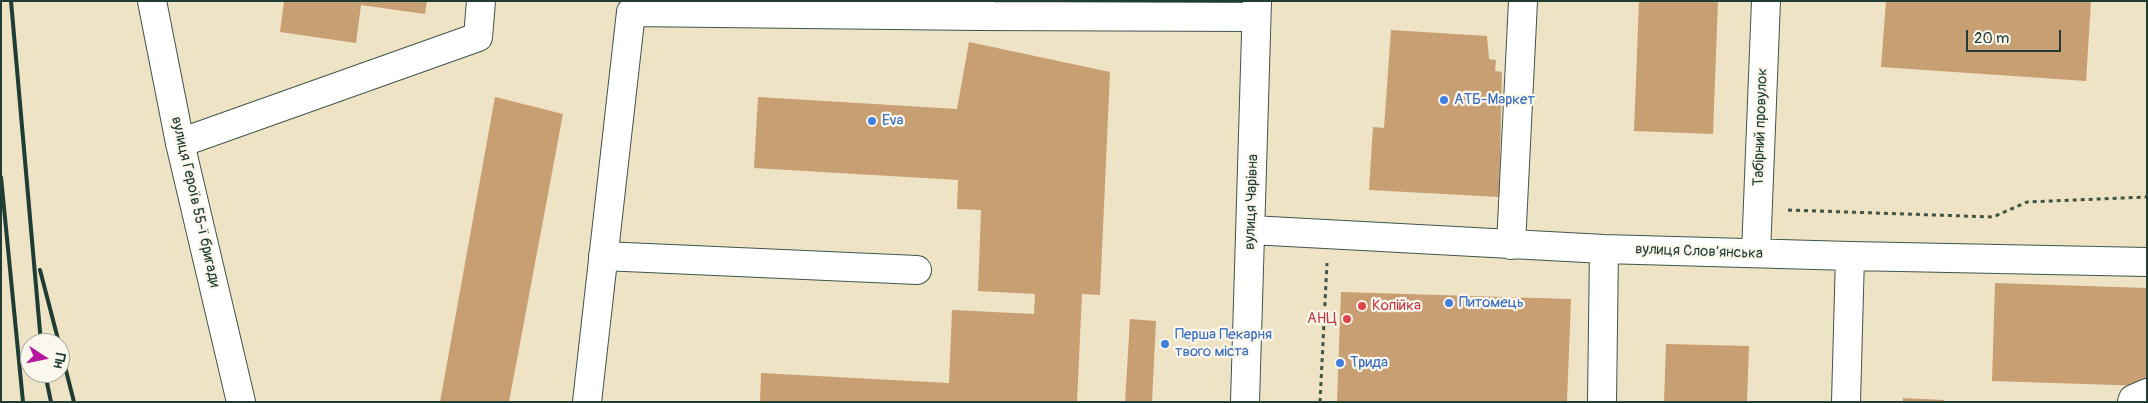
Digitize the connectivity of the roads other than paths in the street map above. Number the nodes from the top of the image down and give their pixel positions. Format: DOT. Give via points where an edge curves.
graph roads {
  1 [pos="152,1"];
  2 [pos="481,1"];
  3 [pos="1523,1"];
  4 [pos="1766,1"];
  5 [pos="979,9"];
  6 [pos="1257,9"];
  7 [pos="180,143"];
  8 [pos="1251,230"];
  9 [pos="1511,245"];
  10 [pos="1604,249"];
  11 [pos="1756,254"];
  12 [pos="603,256"];
  13 [pos="1850,256"];
  14 [pos="2147,262"];
  15 [pos="917,270"];
  16 [pos="2147,393"];
  17 [pos="241,402"];
  18 [pos="587,402"];
  19 [pos="1245,402"];
  20 [pos="1602,402"];
  21 [pos="1846,402"];
  22 [pos="2132,402"];
  1 -- 7 [label="street, вулиця Героїв 55-ї бригади"];
  2 -- 7 [label="street" via="478,37"];
  3 -- 9 [label="street"];
  4 -- 11 [label="street, Табірний провулок"];
  5 -- 6 [label="street"];
  5 -- 12 [label="street" via="630,12"];
  6 -- 8 [label="street, вулиця Чарівна"];
  7 -- 17 [label="street, вулиця Героїв 55-ї бригади"];
  8 -- 9 [label="street, вулиця Слов’янська"];
  8 -- 19 [label="street, вулиця Чарівна"];
  9 -- 10 [label="street, вулиця Слов’янська"];
  10 -- 11 [label="street, вулиця Слов’янська"];
  10 -- 20 [label="street"];
  11 -- 13 [label="street, вулиця Слов’янська"];
  12 -- 15 [label="street"];
  12 -- 18 [label="street"];
  13 -- 14 [label="street, вулиця Слов’янська"];
  13 -- 21 [label="street"];
  16 -- 22 [label="street"];
}
